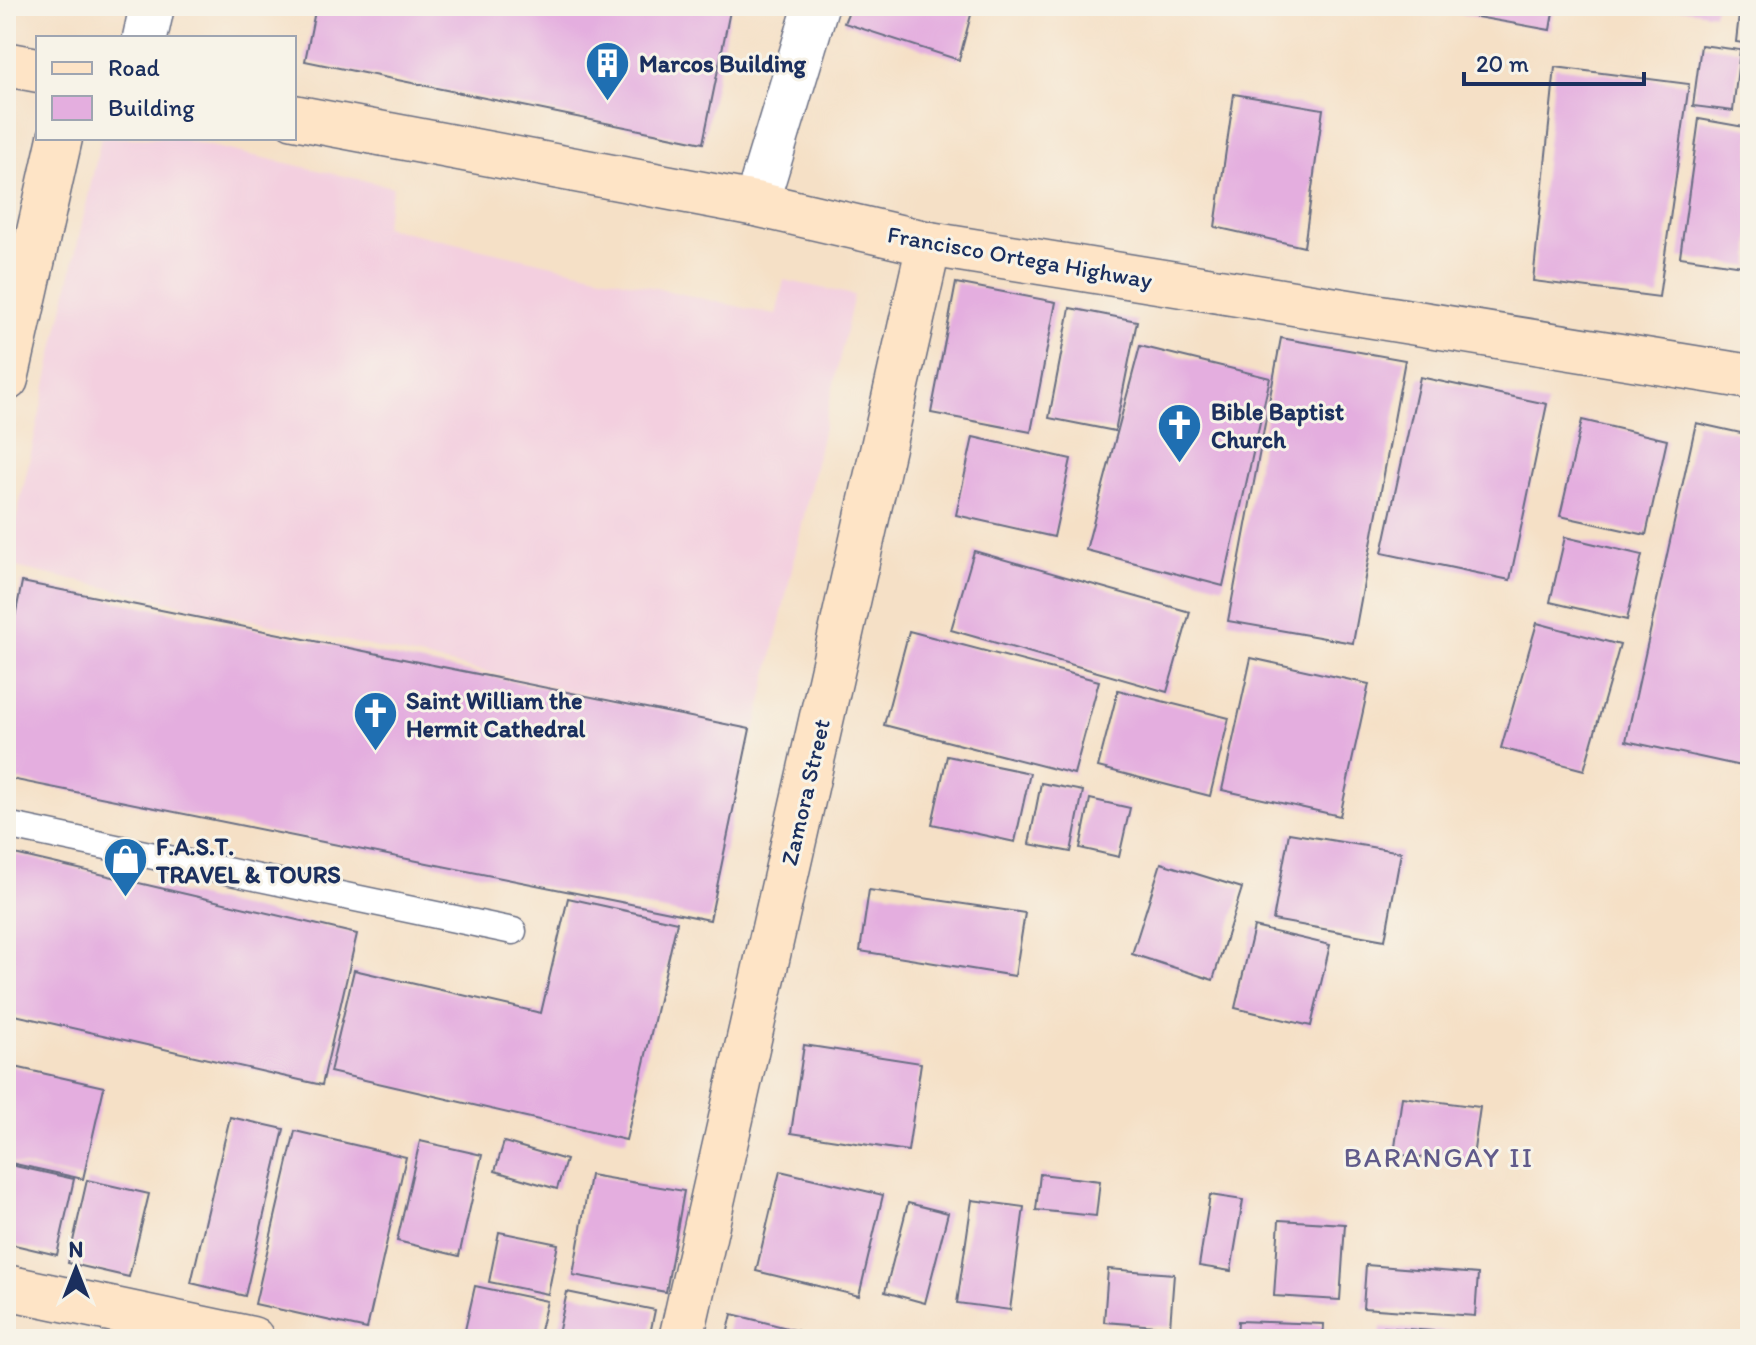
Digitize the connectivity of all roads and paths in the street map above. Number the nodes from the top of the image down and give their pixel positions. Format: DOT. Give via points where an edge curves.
graph roads {
  1 [pos="152,6"];
  2 [pos="816,6"];
  3 [pos="145,36"];
  4 [pos="6,64"];
  5 [pos="36,70"];
  6 [pos="296,117"];
  7 [pos="60,140"];
  8 [pos="756,204"];
  9 [pos="929,244"];
  10 [pos="1750,377"];
  11 [pos="6,379"];
  12 [pos="6,825"];
  13 [pos="513,931"];
  14 [pos="6,1287"];
  15 [pos="252,1339"];
  16 [pos="681,1339"];
  1 -- 3 [label="street"];
  2 -- 8 [label="street"];
  4 -- 5 [label="street"];
  6 -- 8 [label="street, Francisco Ortega Highway"];
  7 -- 11 [label="street"];
  8 -- 9 [label="street, Francisco Ortega Highway"];
  9 -- 10 [label="street, Francisco Ortega Highway"];
  9 -- 16 [label="street, Zamora Street"];
  12 -- 13 [label="lane"];
  14 -- 15 [label="street"];
}
